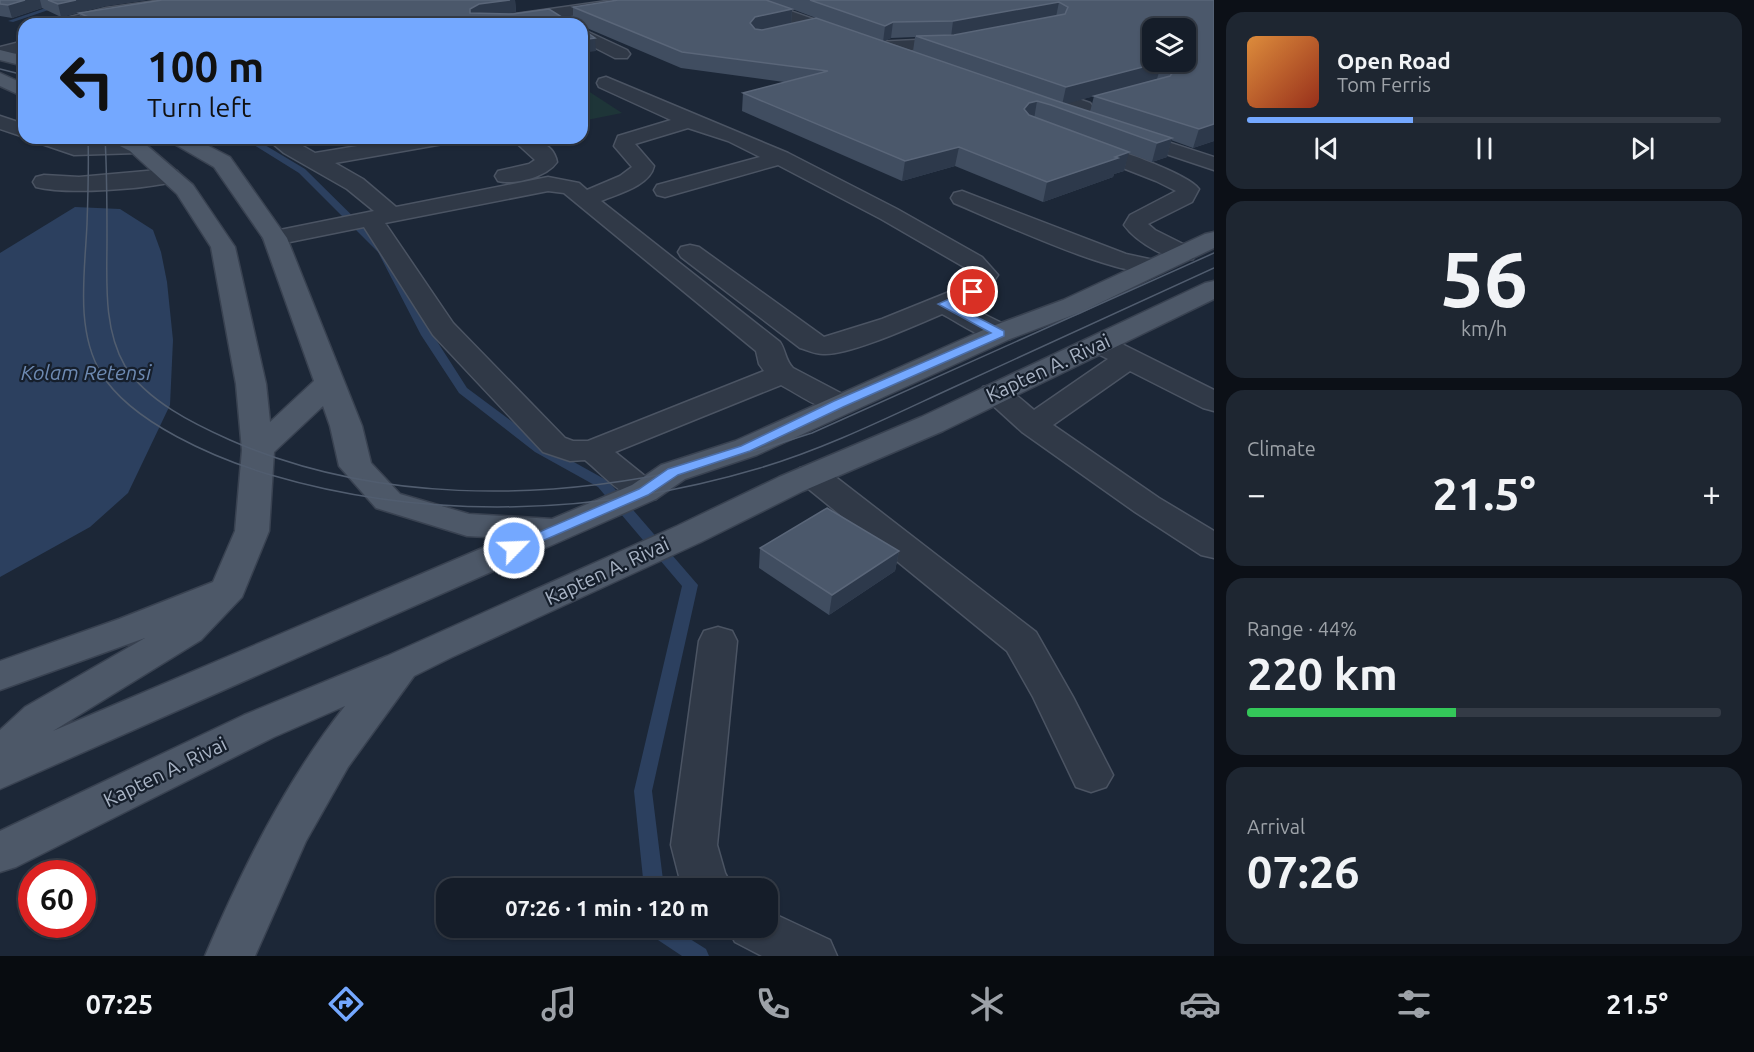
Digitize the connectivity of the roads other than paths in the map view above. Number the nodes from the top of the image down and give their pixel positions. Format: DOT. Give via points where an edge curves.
graph roads {
  1 [pos="196,0"];
  2 [pos="523,0"];
  3 [pos="647,0"];
  4 [pos="744,0"];
  5 [pos="545,15"];
  6 [pos="87,18"];
  7 [pos="523,18"];
  8 [pos="551,18"];
  9 [pos="816,26"];
  10 [pos="782,34"];
  11 [pos="588,37"];
  12 [pos="974,41"];
  13 [pos="874,47"];
  14 [pos="18,48"];
  15 [pos="0,54"];
  16 [pos="621,54"];
  17 [pos="18,60"];
  18 [pos="954,60"];
  19 [pos="0,79"];
  20 [pos="606,83"];
  21 [pos="18,88"];
  22 [pos="1105,102"];
  23 [pos="1083,107"];
  24 [pos="1061,113"];
  25 [pos="689,121"];
  26 [pos="0,122"];
  27 [pos="1106,128"];
  28 [pos="18,129"];
  29 [pos="1066,139"];
  30 [pos="60,144"];
  31 [pos="113,144"];
  32 [pos="130,144"];
  33 [pos="189,144"];
  34 [pos="284,144"];
  35 [pos="408,144"];
  36 [pos="529,144"];
  37 [pos="1214,153"];
  38 [pos="780,158"];
  39 [pos="313,160"];
  40 [pos="1214,164"];
  41 [pos="44,182"];
  42 [pos="177,183"];
  43 [pos="665,190"];
  44 [pos="962,198"];
  45 [pos="585,199"];
  46 [pos="375,215"];
  47 [pos="1145,217"];
  48 [pos="275,238"];
  49 [pos="1211,241"];
  50 [pos="690,252"];
  51 [pos="1184,254"];
  52 [pos="1154,267"];
  53 [pos="1212,292"];
  54 [pos="943,304"];
  55 [pos="1000,333"];
  56 [pos="1101,343"];
  57 [pos="1128,359"];
  58 [pos="783,374"];
  59 [pos="330,383"];
  60 [pos="994,393"];
  61 [pos="1214,402"];
  62 [pos="839,404"];
  63 [pos="1033,425"];
  64 [pos="258,450"];
  65 [pos="593,450"];
  66 [pos="812,475"];
  67 [pos="637,495"];
  68 [pos="567,525"];
  69 [pos="1214,547"];
  70 [pos="230,588"];
  71 [pos="718,641"];
  72 [pos="401,666"];
  73 [pos="0,676"];
  74 [pos="0,755"];
  75 [pos="0,772"];
  76 [pos="1091,775"];
  77 [pos="0,853"];
  78 [pos="702,878"];
  79 [pos="775,938"];
  80 [pos="230,956"];
  81 [pos="812,956"];
  1 -- 6 [label="street"];
  2 -- 5 [label="street"];
  3 -- 5 [label="street"];
  4 -- 9 [label="street"];
  5 -- 7 [label="street"];
  5 -- 8 [label="street"];
  9 -- 10 [label="street"];
  9 -- 13 [label="street"];
  11 -- 16 [label="street"];
  12 -- 13 [label="street"];
  13 -- 18 [label="street" via="919,63"];
  14 -- 15 [label="street"];
  15 -- 17 [label="main road"];
  19 -- 21 [label="main road"];
  20 -- 25 [label="street"];
  22 -- 23 [label="street"];
  23 -- 24 [label="street"];
  23 -- 24 [label="street" via="1007,87"];
  24 -- 27 [label="street"];
  25 -- 38 [label="street"];
  25 -- 45 [label="street" via="625,140 624,146 643,166 642,171"];
  26 -- 28 [label="street"];
  27 -- 37 [label="street" via="1143,129"];
  27 -- 40 [label="street"];
  29 -- 47 [label="street" via="1188,189 1184,197"];
  30 -- 31 [label="street" via="74,149"];
  32 -- 42 [label="main road"];
  33 -- 48 [label="main road" via="222,162"];
  34 -- 39 [label="street"];
  35 -- 39 [label="street"];
  36 -- 46 [label="street" via="545,156 543,166 536,170"];
  38 -- 43 [label="street"];
  38 -- 54 [label="street" via="889,214 973,262 985,274 973,292"];
  39 -- 46 [label="street" via="342,175"];
  41 -- 42 [label="street"];
  42 -- 48 [label="main road" via="234,222"];
  42 -- 64 [label="main road" via="223,247 251,384"];
  44 -- 52 [label="street" via="1120,261"];
  45 -- 46 [label="street" via="571,188 548,184"];
  45 -- 58 [label="street" via="770,348 774,364"];
  46 -- 48 [label="street"];
  46 -- 65 [label="street" via="443,329 554,445 570,451"];
  47 -- 49 [label="street"];
  47 -- 51 [label="street" via="1138,220 1139,230"];
  48 -- 59 [label="main road"];
  49 -- 51 [label="main road"];
  50 -- 54 [label="street" via="810,342 822,346 892,325"];
  51 -- 52 [label="main road"];
  52 -- 55 [label="main road" via="1072,306"];
  53 -- 56 [label="main road, Kapten A. Rivai"];
  54 -- 55 [label="street"];
  55 -- 62 [label="main road"];
  56 -- 57 [label="street"];
  56 -- 60 [label="main road, Kapten A. Rivai"];
  57 -- 61 [label="street"];
  57 -- 63 [label="street"];
  58 -- 62 [label="street"];
  58 -- 65 [label="street"];
  59 -- 64 [label="main road"];
  59 -- 68 [label="main road" via="355,466 388,501 467,525"];
  60 -- 63 [label="street"];
  60 -- 66 [label="main road, Kapten A. Rivai"];
  62 -- 67 [label="main road" via="746,448 673,472"];
  63 -- 69 [label="street"];
  64 -- 70 [label="main road" via="252,531"];
  65 -- 67 [label="street"];
  66 -- 72 [label="main road, Kapten A. Rivai"];
  66 -- 76 [label="street" via="1022,642"];
  67 -- 68 [label="main road"];
  68 -- 75 [label="main road"];
  70 -- 73 [label="main road"];
  70 -- 74 [label="main road" via="187,630 40,718"];
  71 -- 78 [label="street" via="694,845"];
  72 -- 77 [label="main road, Kapten A. Rivai" via="259,726"];
  72 -- 80 [label="main road" via="362,714 307,797 256,894"];
  79 -- 81 [label="street"];
}
